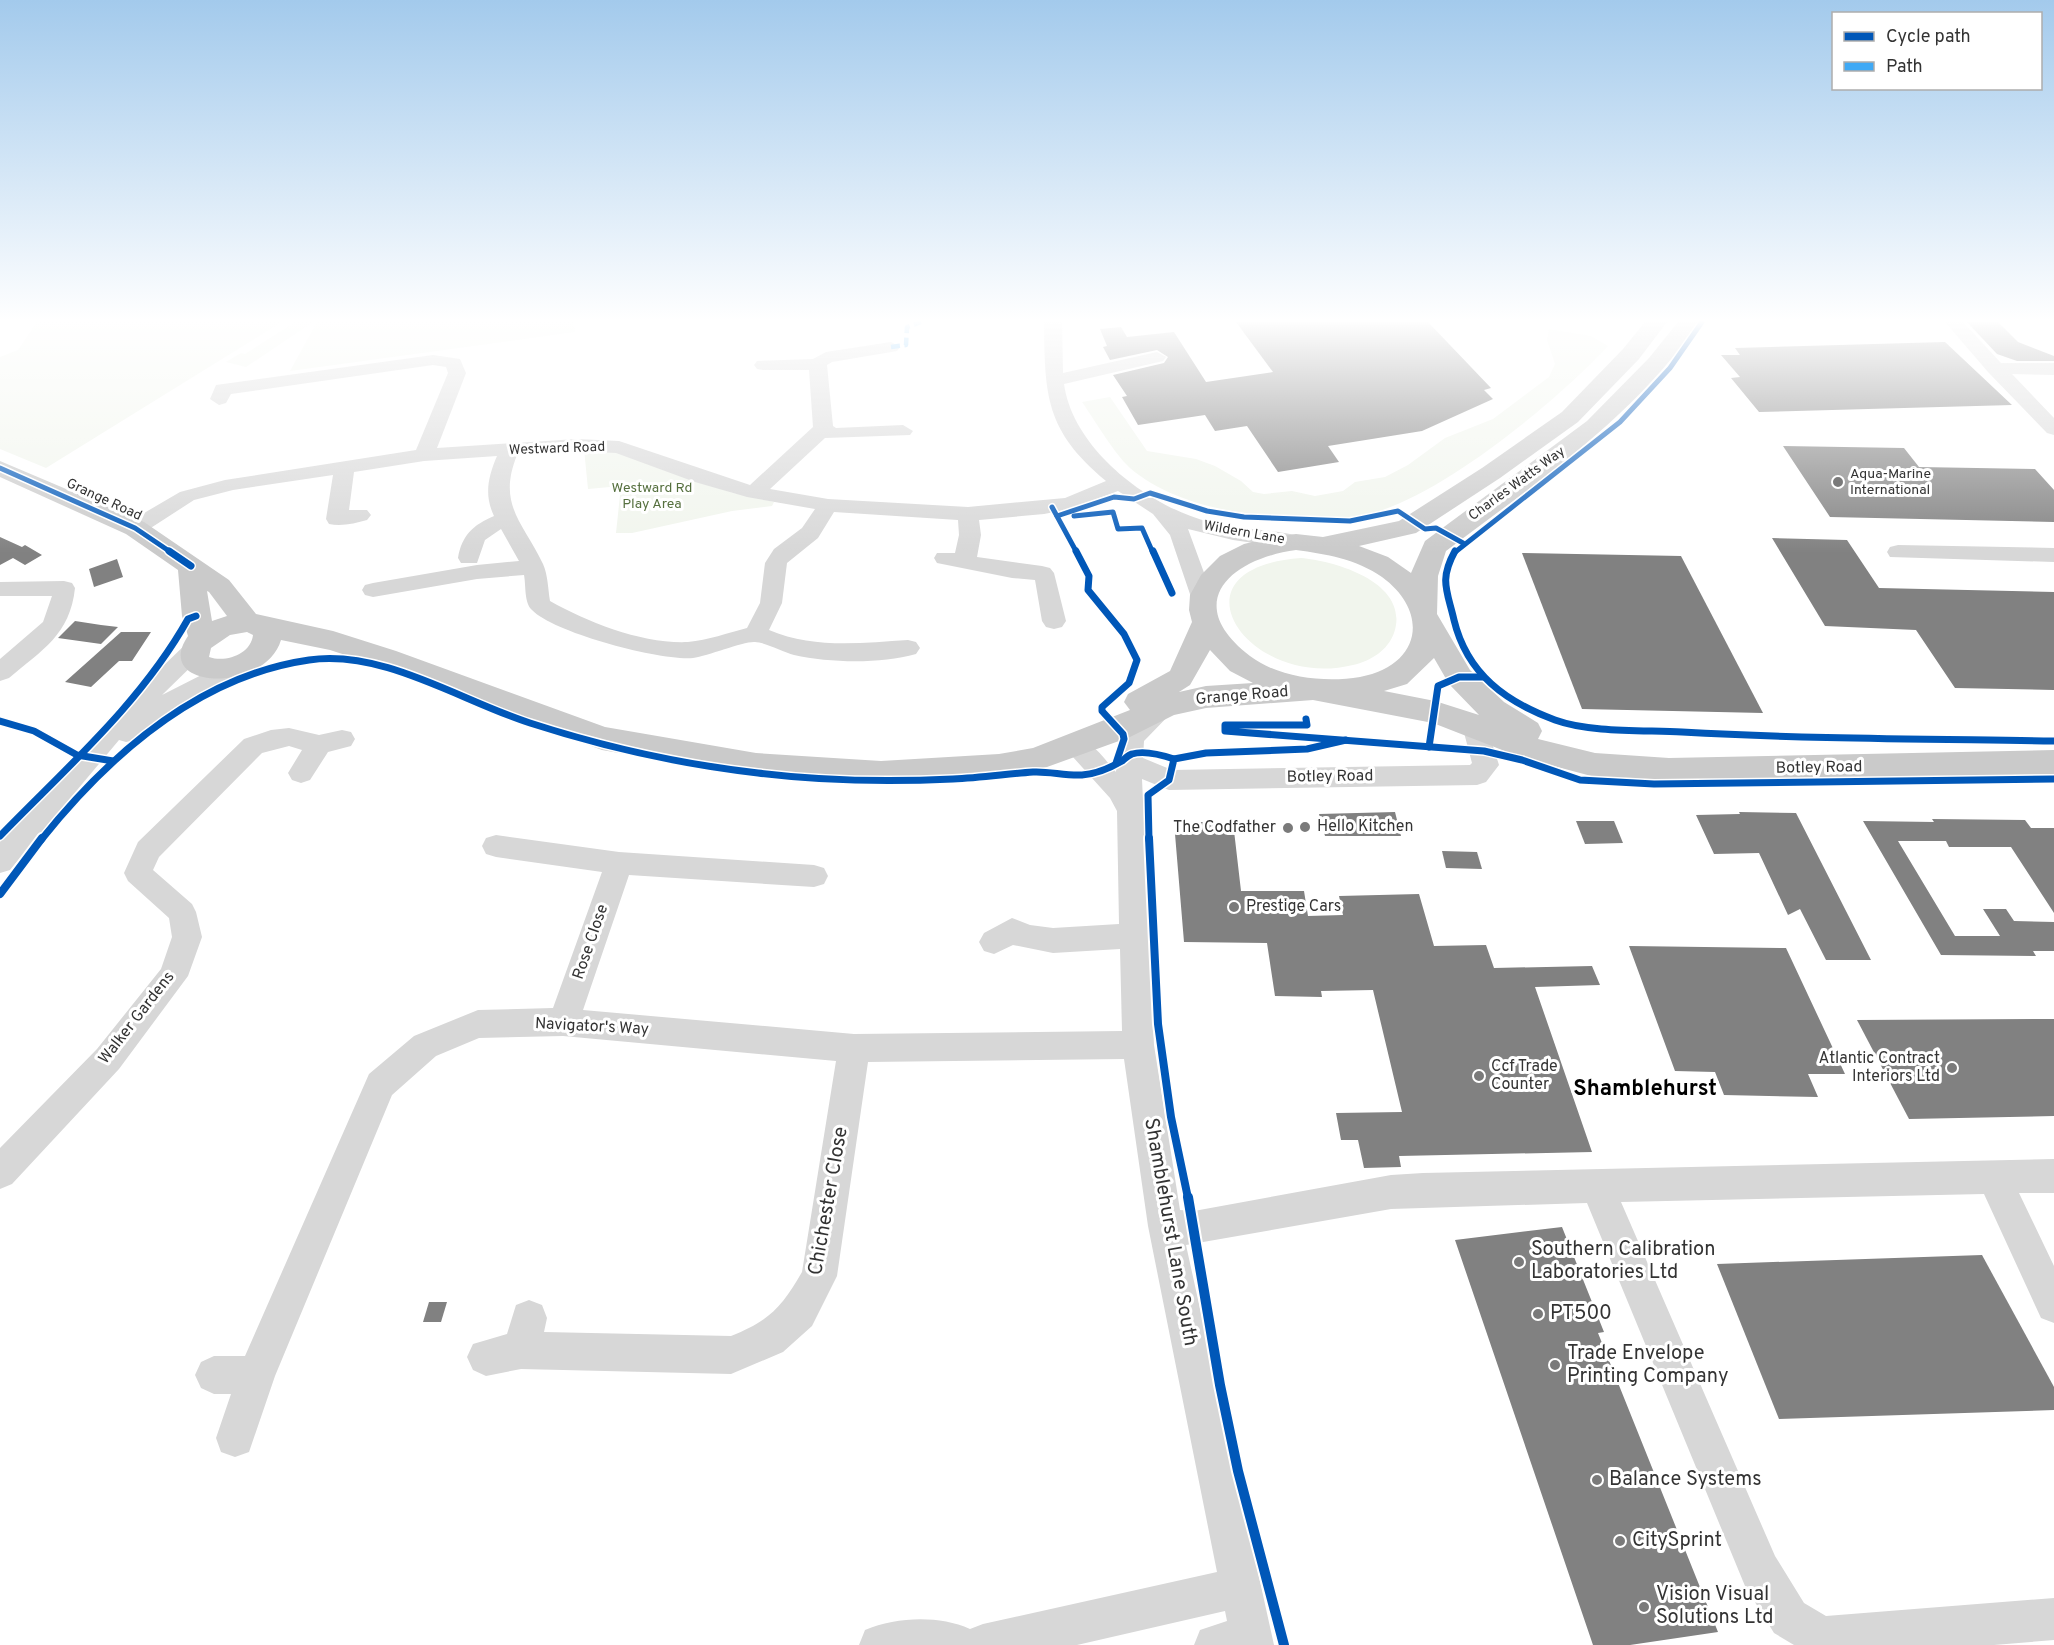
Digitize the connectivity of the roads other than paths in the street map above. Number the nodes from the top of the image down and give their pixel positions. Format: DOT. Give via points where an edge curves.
graph roads {
  1 [pos="447,399"];
  2 [pos="821,399"];
  3 [pos="1058,399"];
  4 [pos="1588,399"];
  5 [pos="1622,399"];
  6 [pos="2024,399"];
  7 [pos="823,428"];
  8 [pos="2054,429"];
  9 [pos="903,431"];
  10 [pos="509,451"];
  11 [pos="424,455"];
  12 [pos="345,466"];
  13 [pos="0,468"];
  14 [pos="1121,482"];
  15 [pos="754,493"];
  16 [pos="828,505"];
  17 [pos="1159,508"];
  18 [pos="968,514"];
  19 [pos="360,515"];
  20 [pos="506,519"];
  21 [pos="135,528"];
  22 [pos="1296,542"];
  23 [pos="1324,544"];
  24 [pos="1898,552"];
  25 [pos="2054,555"];
  26 [pos="469,558"];
  27 [pos="191,566"];
  28 [pos="533,567"];
  29 [pos="0,589"];
  30 [pos="373,590"];
  31 [pos="1204,612"];
  32 [pos="1426,614"];
  33 [pos="1054,621"];
  34 [pos="256,625"];
  35 [pos="756,633"];
  36 [pos="199,643"];
  37 [pos="908,647"];
  38 [pos="366,652"];
  39 [pos="240,664"];
  40 [pos="0,672"];
  41 [pos="1321,691"];
  42 [pos="1167,706"];
  43 [pos="1475,725"];
  44 [pos="1076,746"];
  45 [pos="88,759"];
  46 [pos="1585,762"];
  47 [pos="2054,762"];
  48 [pos="1131,763"];
  49 [pos="301,773"];
  50 [pos="1131,813"];
  51 [pos="496,846"];
  52 [pos="0,862"];
  53 [pos="619,862"];
  54 [pos="814,876"];
  55 [pos="1004,928"];
  56 [pos="1134,934"];
  57 [pos="563,1022"];
  58 [pos="1138,1045"];
  59 [pos="854,1048"];
  60 [pos="0,1172"];
  61 [pos="2054,1176"];
  62 [pos="1994,1177"];
  63 [pos="1596,1185"];
  64 [pos="1165,1226"];
  65 [pos="2054,1305"];
  66 [pos="512,1342"];
  67 [pos="214,1375"];
  68 [pos="256,1375"];
  69 [pos="234,1438"];
  70 [pos="1241,1587"];
  71 [pos="2054,1619"];
  72 [pos="1240,1642"];
  73 [pos="880,1645"];
  74 [pos="958,1645"];
  75 [pos="983,1645"];
  1 -- 11 [label="street"];
  2 -- 7 [label="street"];
  3 -- 14 [label="street, Wildern Lane" via="1065,422 1089,454"];
  4 -- 23 [label="main road, Charles Watts Way" via="1570,417 1407,527"];
  5 -- 32 [label="main road, Charles Watts Way" via="1595,426 1434,547 1425,576"];
  6 -- 8 [label="street"];
  7 -- 9 [label="street" via="832,434"];
  7 -- 15 [label="street"];
  10 -- 11 [label="street, Westward Road"];
  10 -- 15 [label="street, Westward Road" via="576,445 619,447"];
  10 -- 20 [label="street" via="498,474 498,499"];
  11 -- 12 [label="street, Westward Road"];
  12 -- 19 [label="street" via="337,519"];
  12 -- 21 [label="street, Westward Road" via="232,484 187,496"];
  13 -- 21 [label="main road, Grange Road"];
  14 -- 17 [label="street, Wildern Lane"];
  14 -- 18 [label="street, Westward Road" via="1052,507"];
  15 -- 16 [label="street, Westward Road"];
  16 -- 18 [label="street, Westward Road"];
  16 -- 35 [label="street" via="810,533 776,563 771,603"];
  17 -- 22 [label="street, Wildern Lane" via="1195,525"];
  17 -- 31 [label="street, Wildern Lane" via="1180,534"];
  18 -- 33 [label="street" via="970,535 955,559 1042,573"];
  20 -- 26 [label="street" via="483,528 471,541"];
  20 -- 28 [label="street"];
  21 -- 27 [label="main road, Grange Road"];
  22 -- 23 [label="main road"];
  22 -- 31 [label="main road" via="1268,545 1223,565 1209,581"];
  23 -- 32 [label="main road" via="1356,552 1386,566 1409,585"];
  24 -- 25 [label="street"];
  27 -- 34 [label="main road, Grange Road" via="219,586"];
  27 -- 36 [label="main road"];
  28 -- 30 [label="street" via="477,572"];
  28 -- 35 [label="street" via="540,605 590,627 682,650"];
  29 -- 40 [label="street" via="64,588 57,621 49,634"];
  31 -- 41 [label="main road" via="1219,646 1242,666 1273,681"];
  31 -- 44 [label="main road, Grange Road" via="1194,654 1180,678 1115,716"];
  32 -- 41 [label="main road" via="1427,639 1420,656 1406,671 1362,689"];
  32 -- 46 [label="main road, Botley Road" via="1459,677 1493,710"];
  34 -- 36 [label="main road" via="224,626"];
  34 -- 38 [label="main road, Grange Road" via="333,640"];
  34 -- 39 [label="main road" via="268,632 266,646"];
  35 -- 37 [label="street" via="798,649 844,653"];
  36 -- 39 [label="main road, Grange Road" via="195,662 200,667"];
  36 -- 45 [label="street" via="146,694"];
  38 -- 39 [label="main road, Grange Road"];
  38 -- 44 [label="main road, Grange Road" via="602,738 756,765 881,773 999,766"];
  39 -- 45 [label="street" via="169,702"];
  41 -- 42 [label="main road, Grange Road" via="1206,697"];
  41 -- 43 [label="main road, Botley Road" via="1412,707"];
  42 -- 44 [label="main road, Grange Road"];
  42 -- 48 [label="street, Shamblehurst Lane South" via="1132,738"];
  43 -- 46 [label="main road, Botley Road" via="1531,749"];
  43 -- 48 [label="street, Botley Road" via="1486,765 1478,774 1169,780"];
  44 -- 50 [label="street, Shamblehurst Lane South" via="1119,791"];
  45 -- 52 [label="street"];
  46 -- 47 [label="main road, Botley Road" via="1669,770"];
  48 -- 50 [label="street, Shamblehurst Lane South"];
  49 -- 60 [label="street, Walker Gardens" via="331,742 290,737 253,746 148,850 138,873 182,912 186,929 187,937 173,976 108,1059"];
  50 -- 56 [label="street, Shamblehurst Lane South"];
  51 -- 53 [label="street" via="527,838"];
  53 -- 54 [label="street" via="779,883"];
  53 -- 57 [label="street, Rose Close"];
  55 -- 56 [label="street" via="1020,937 1056,941"];
  56 -- 58 [label="street, Shamblehurst Lane South"];
  57 -- 59 [label="street, Navigator's Way"];
  57 -- 68 [label="street, Navigator's Way" via="478,1024 425,1046 380,1085"];
  58 -- 59 [label="street, Navigator's Way"];
  58 -- 64 [label="street, Shamblehurst Lane South"];
  59 -- 66 [label="street, Chichester Close" via="819,1276 800,1313 770,1339 731,1355"];
  61 -- 62 [label="street"];
  62 -- 63 [label="street"];
  62 -- 65 [label="street"];
  63 -- 64 [label="street" via="1391,1192 1194,1228"];
  63 -- 71 [label="street" via="1760,1571 1789,1618 1822,1638"];
  64 -- 70 [label="street, Shamblehurst Lane South"];
  67 -- 68 [label="street"];
  68 -- 69 [label="street, Navigator's Way"];
  70 -- 72 [label="street, Shamblehurst Lane South"];
  70 -- 75 [label="street"];
  73 -- 74 [label="street" via="919,1640"];
}
